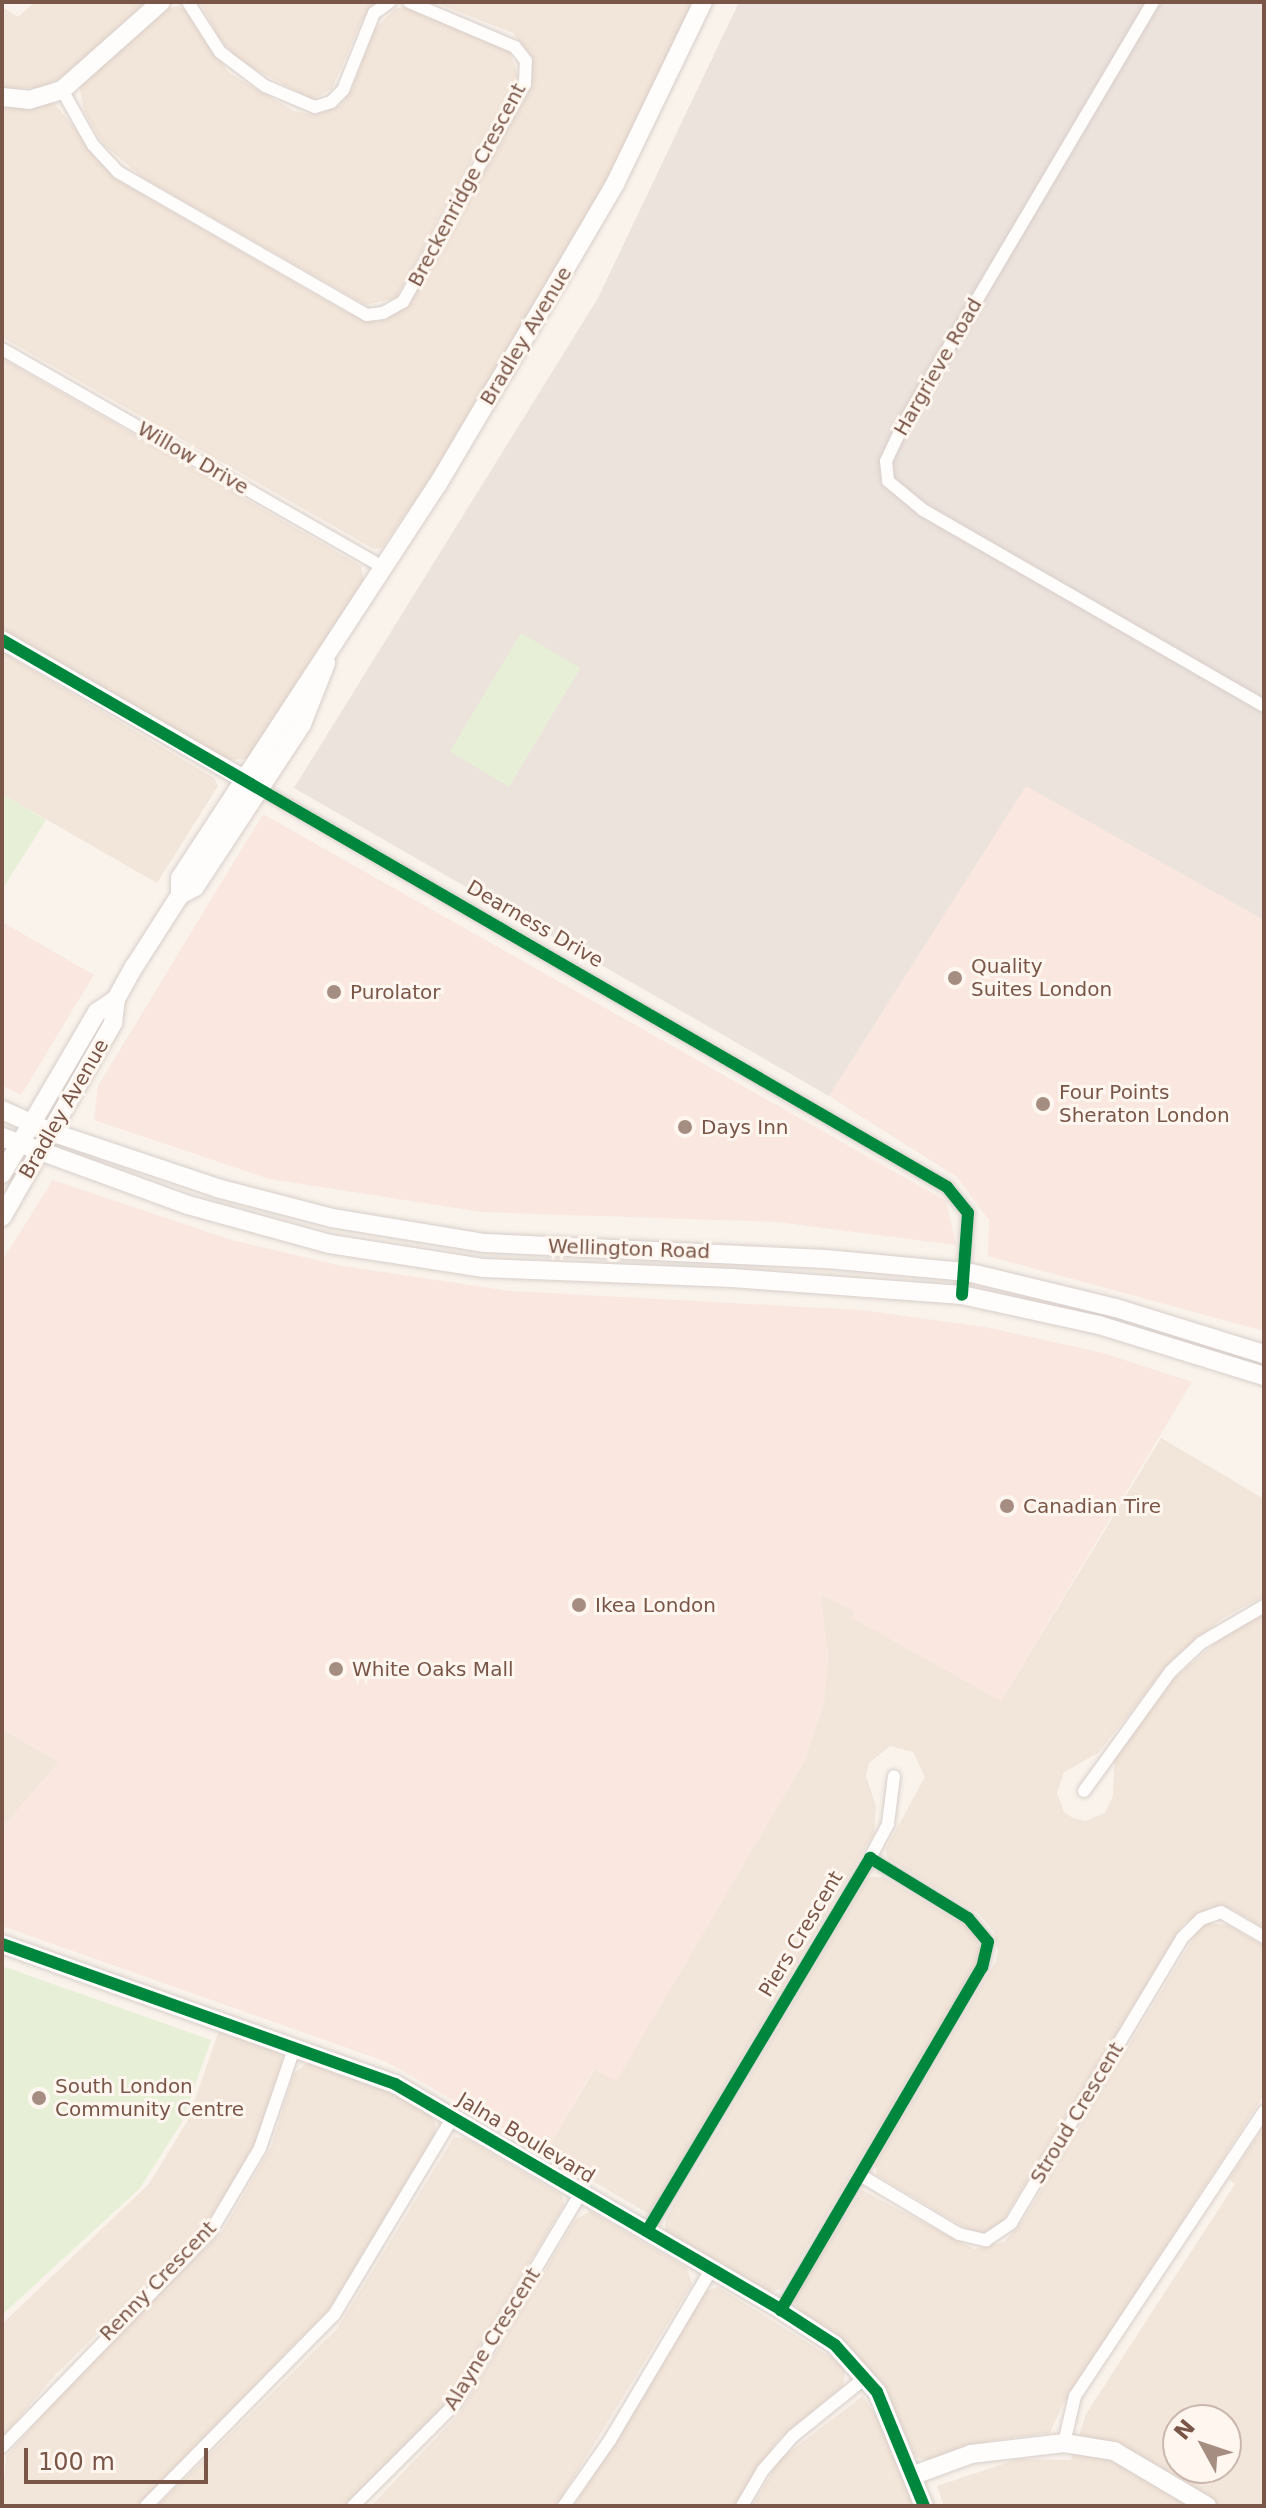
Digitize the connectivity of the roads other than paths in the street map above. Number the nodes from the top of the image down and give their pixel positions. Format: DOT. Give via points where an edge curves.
graph roads {
  1 [pos="161,2"];
  2 [pos="188,2"];
  3 [pos="390,2"];
  4 [pos="409,2"];
  5 [pos="703,2"];
  6 [pos="1153,2"];
  7 [pos="62,90"];
  8 [pos="2,97"];
  9 [pos="2,349"];
  10 [pos="383,567"];
  11 [pos="2,640"];
  12 [pos="1264,706"];
  13 [pos="252,784"];
  14 [pos="116,999"];
  15 [pos="2,1110"];
  16 [pos="30,1124"];
  17 [pos="51,1132"];
  18 [pos="10,1141"];
  19 [pos="39,1153"];
  20 [pos="2,1174"];
  21 [pos="2,1217"];
  22 [pos="474,1242"];
  23 [pos="472,1266"];
  24 [pos="967,1272"];
  25 [pos="962,1295"];
  26 [pos="1264,1354"];
  27 [pos="1264,1376"];
  28 [pos="1264,1606"];
  29 [pos="894,1776"];
  30 [pos="1084,1791"];
  31 [pos="870,1858"];
  32 [pos="1264,1937"];
  33 [pos="2,1944"];
  34 [pos="295,2046"];
  35 [pos="1264,2111"];
  36 [pos="453,2117"];
  37 [pos="860,2175"];
  38 [pos="580,2194"];
  39 [pos="647,2231"];
  40 [pos="712,2268"];
  41 [pos="781,2310"];
  42 [pos="866,2377"];
  43 [pos="1064,2443"];
  44 [pos="2,2447"];
  45 [pos="914,2475"];
  46 [pos="146,2506"];
  47 [pos="353,2506"];
  48 [pos="564,2506"];
  49 [pos="742,2506"];
  50 [pos="924,2506"];
  51 [pos="1207,2506"];
  1 -- 7 [label="main road"];
  2 -- 3 [label="street" via="220,52 265,86 315,107 331,102 343,90 374,13"];
  4 -- 7 [label="street, Breckenridge Crescent" via="515,47 526,61 525,84 403,302 383,313 367,315 118,172 93,145"];
  5 -- 10 [label="main road, Bradley Avenue" via="615,184 438,484"];
  6 -- 12 [label="street, Hargrieve Road" via="905,421 886,461 888,481 923,510"];
  7 -- 8 [label="main road" via="29,100"];
  9 -- 10 [label="street, Willow Drive"];
  10 -- 13 [label="main road, Bradley Avenue" via="327,657 315,700"];
  11 -- 13 [label="main road, Dearness Drive"];
  13 -- 14 [label="main road, Bradley Avenue" via="195,887 180,895"];
  13 -- 24 [label="street, Dearness Drive" via="947,1187 968,1213"];
  14 -- 16 [label="main road, Bradley Avenue" via="97,1012"];
  14 -- 17 [label="main road, Bradley Avenue" via="113,1023"];
  15 -- 16 [label="main road, Wellington Road"];
  16 -- 17 [label="main road, Wellington Road"];
  16 -- 18 [label="main road, Bradley Avenue"];
  17 -- 19 [label="main road, Bradley Avenue"];
  17 -- 22 [label="main road, Wellington Road" via="217,1188 318,1215"];
  18 -- 19 [label="main road, Wellington Road"];
  18 -- 20 [label="main road, Bradley Avenue"];
  19 -- 21 [label="main road, Bradley Avenue"];
  19 -- 23 [label="main road, Wellington Road" via="188,1205 330,1244"];
  22 -- 23 [label="main road"];
  22 -- 24 [label="main road, Wellington Road" via="879,1262"];
  23 -- 25 [label="main road, Wellington Road"];
  24 -- 25 [label="street, Dearness Drive"];
  24 -- 26 [label="main road, Wellington Road" via="1116,1308"];
  25 -- 27 [label="main road, Wellington Road" via="1099,1325"];
  28 -- 30 [label="street" via="1201,1643 1170,1672"];
  29 -- 31 [label="street, Piers Crescent" via="888,1824"];
  31 -- 37 [label="street" via="968,1918 988,1942 982,1967"];
  31 -- 39 [label="street, Piers Crescent"];
  32 -- 37 [label="street, Stroud Crescent" via="1221,1912 1201,1919 1182,1938 1011,2223 986,2240 959,2234"];
  33 -- 34 [label="main road, Jalna Boulevard"];
  34 -- 36 [label="main road, Jalna Boulevard" via="395,2084"];
  34 -- 44 [label="street, Renny Crescent" via="260,2148 211,2231"];
  35 -- 43 [label="street" via="1075,2396"];
  36 -- 38 [label="main road, Jalna Boulevard"];
  36 -- 46 [label="street" via="334,2315"];
  37 -- 41 [label="street"];
  38 -- 39 [label="main road, Jalna Boulevard"];
  38 -- 47 [label="street, Alayne Crescent" via="455,2404"];
  39 -- 40 [label="main road, Jalna Boulevard"];
  40 -- 41 [label="main road, Jalna Boulevard"];
  40 -- 48 [label="street" via="610,2440"];
  41 -- 42 [label="main road, Jalna Boulevard" via="835,2345"];
  42 -- 45 [label="main road, Jalna Boulevard"];
  42 -- 49 [label="street" via="793,2436 763,2470"];
  43 -- 45 [label="main road" via="971,2454"];
  43 -- 51 [label="main road" via="1114,2451"];
  45 -- 50 [label="main road, Jalna Boulevard"];
}
